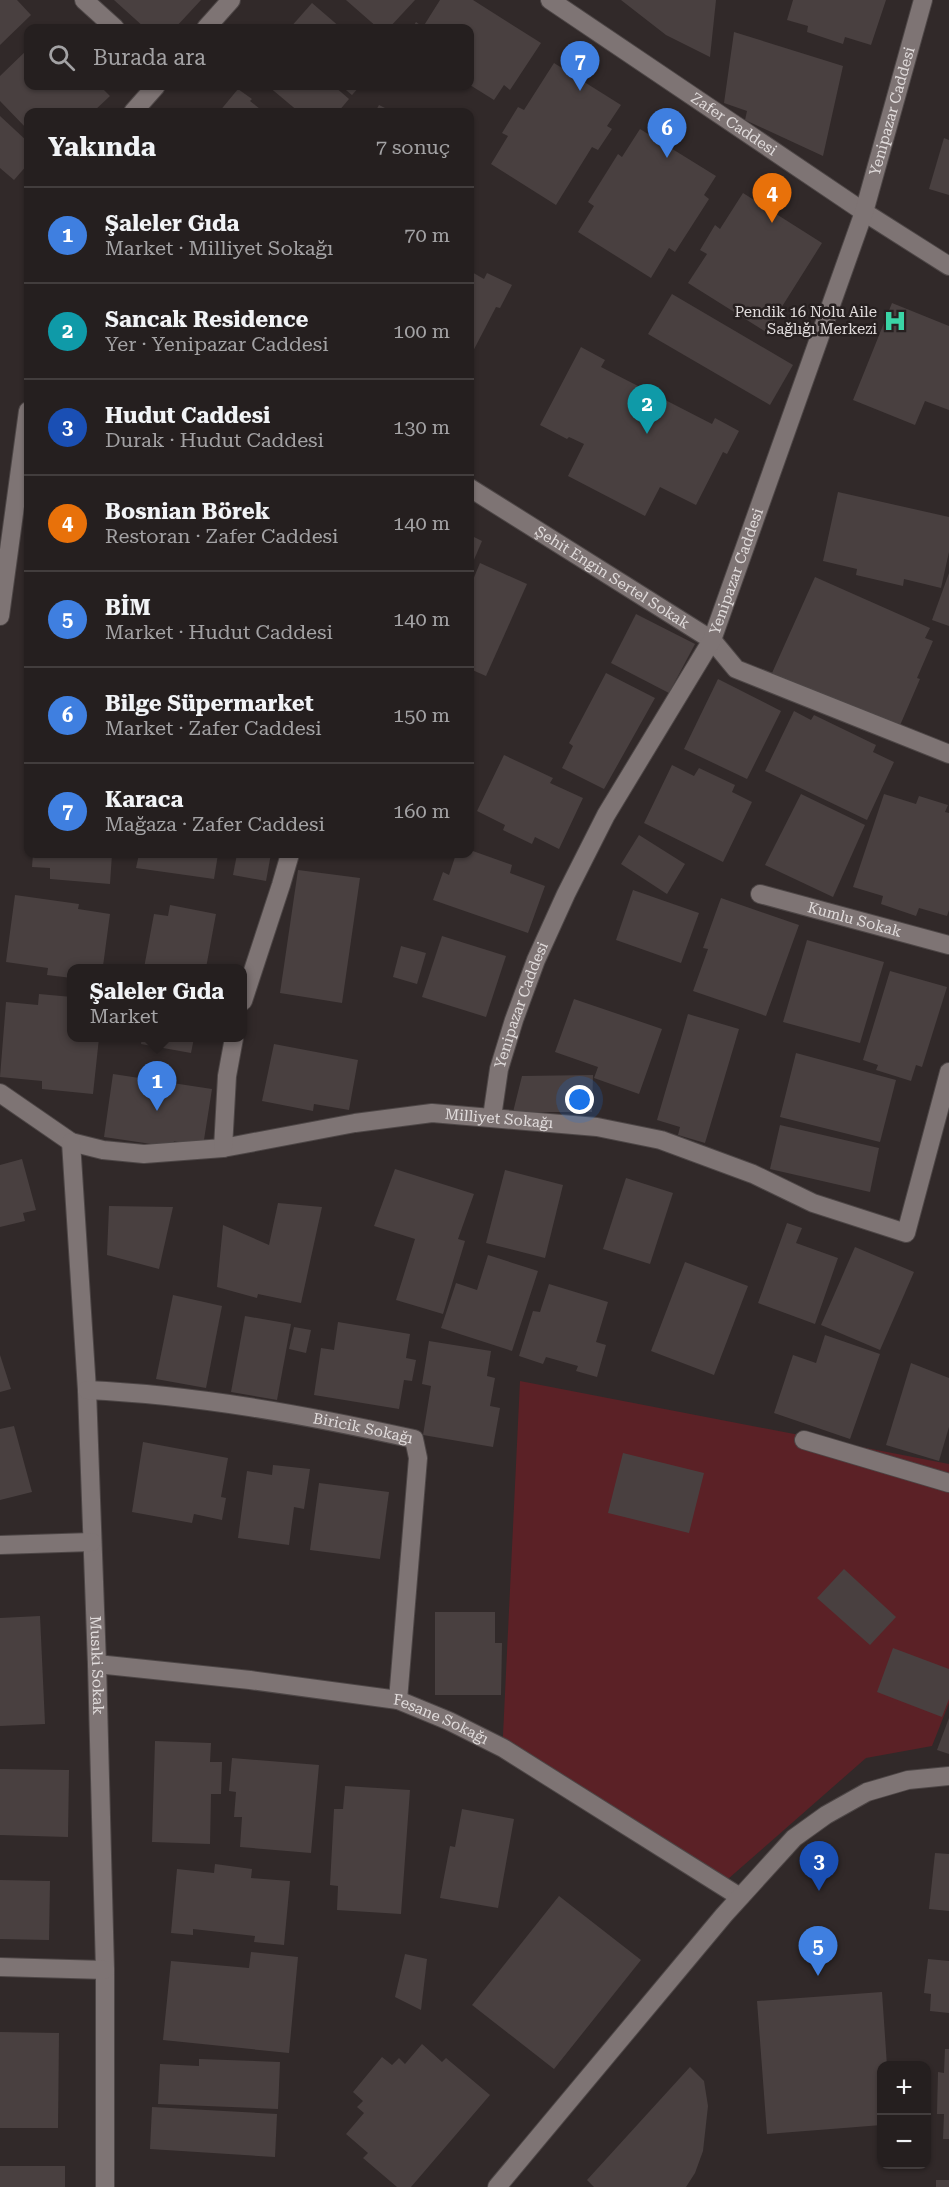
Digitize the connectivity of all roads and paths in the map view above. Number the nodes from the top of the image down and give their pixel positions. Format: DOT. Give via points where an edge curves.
graph roads {
  1 [pos="84,0"];
  2 [pos="231,0"];
  3 [pos="550,0"];
  4 [pos="923,0"];
  5 [pos="110,24"];
  6 [pos="210,24"];
  7 [pos="152,90"];
  8 [pos="137,108"];
  9 [pos="864,212"];
  10 [pos="949,266"];
  11 [pos="24,440"];
  12 [pos="474,491"];
  13 [pos="0,616"];
  14 [pos="712,640"];
  15 [pos="949,754"];
  16 [pos="289,858"];
  17 [pos="760,894"];
  18 [pos="949,945"];
  19 [pos="247,989"];
  20 [pos="233,1042"];
  21 [pos="949,1072"];
  22 [pos="0,1093"];
  23 [pos="492,1117"];
  24 [pos="70,1143"];
  25 [pos="223,1148"];
  26 [pos="87,1390"];
  27 [pos="804,1440"];
  28 [pos="949,1483"];
  29 [pos="92,1542"];
  30 [pos="0,1545"];
  31 [pos="97,1664"];
  32 [pos="398,1700"];
  33 [pos="949,1776"];
  34 [pos="740,1897"];
  35 [pos="0,1967"];
  36 [pos="105,1970"];
  37 [pos="105,2187"];
  38 [pos="497,2187"];
  1 -- 5 [label="street"];
  2 -- 6 [label="street"];
  3 -- 9 [label="street, Zafer Caddesi"];
  4 -- 9 [label="street, Yenipazar Caddesi"];
  7 -- 8 [label="street"];
  9 -- 10 [label="street, Zafer Caddesi"];
  9 -- 14 [label="street, Yenipazar Caddesi"];
  11 -- 13 [label="street"];
  12 -- 14 [label="street, Şehit Engin Sertel Sokak"];
  14 -- 15 [label="street, Şehit Engin Sertel Sokak" via="736,669"];
  14 -- 23 [label="street, Yenipazar Caddesi" via="606,815 562,903 514,1020"];
  16 -- 19 [label="street"];
  17 -- 18 [label="street, Kumlu Sokak"];
  20 -- 25 [label="street"];
  21 -- 23 [label="street, Milliyet Sokağı" via="906,1233 813,1203 753,1174 661,1140 597,1127"];
  22 -- 24 [label="street, Milliyet Sokağı"];
  23 -- 25 [label="street, Milliyet Sokağı" via="432,1113"];
  24 -- 25 [label="street, Milliyet Sokağı" via="144,1154"];
  24 -- 26 [label="street, Musıki Sokak"];
  26 -- 29 [label="street, Musıki Sokak"];
  26 -- 32 [label="street, Biricik Sokağı" via="137,1392 253,1408 414,1439 418,1458"];
  27 -- 28 [label="street"];
  29 -- 30 [label="street"];
  29 -- 31 [label="street, Musıki Sokak"];
  31 -- 32 [label="street, Fesane Sokağı"];
  31 -- 36 [label="street, Musıki Sokak"];
  32 -- 34 [label="street, Fesane Sokağı" via="503,1748"];
  33 -- 34 [label="street" via="908,1780 867,1792 826,1815 794,1838"];
  34 -- 38 [label="street"];
  35 -- 36 [label="street"];
  36 -- 37 [label="street, Musıki Sokak"];
}
